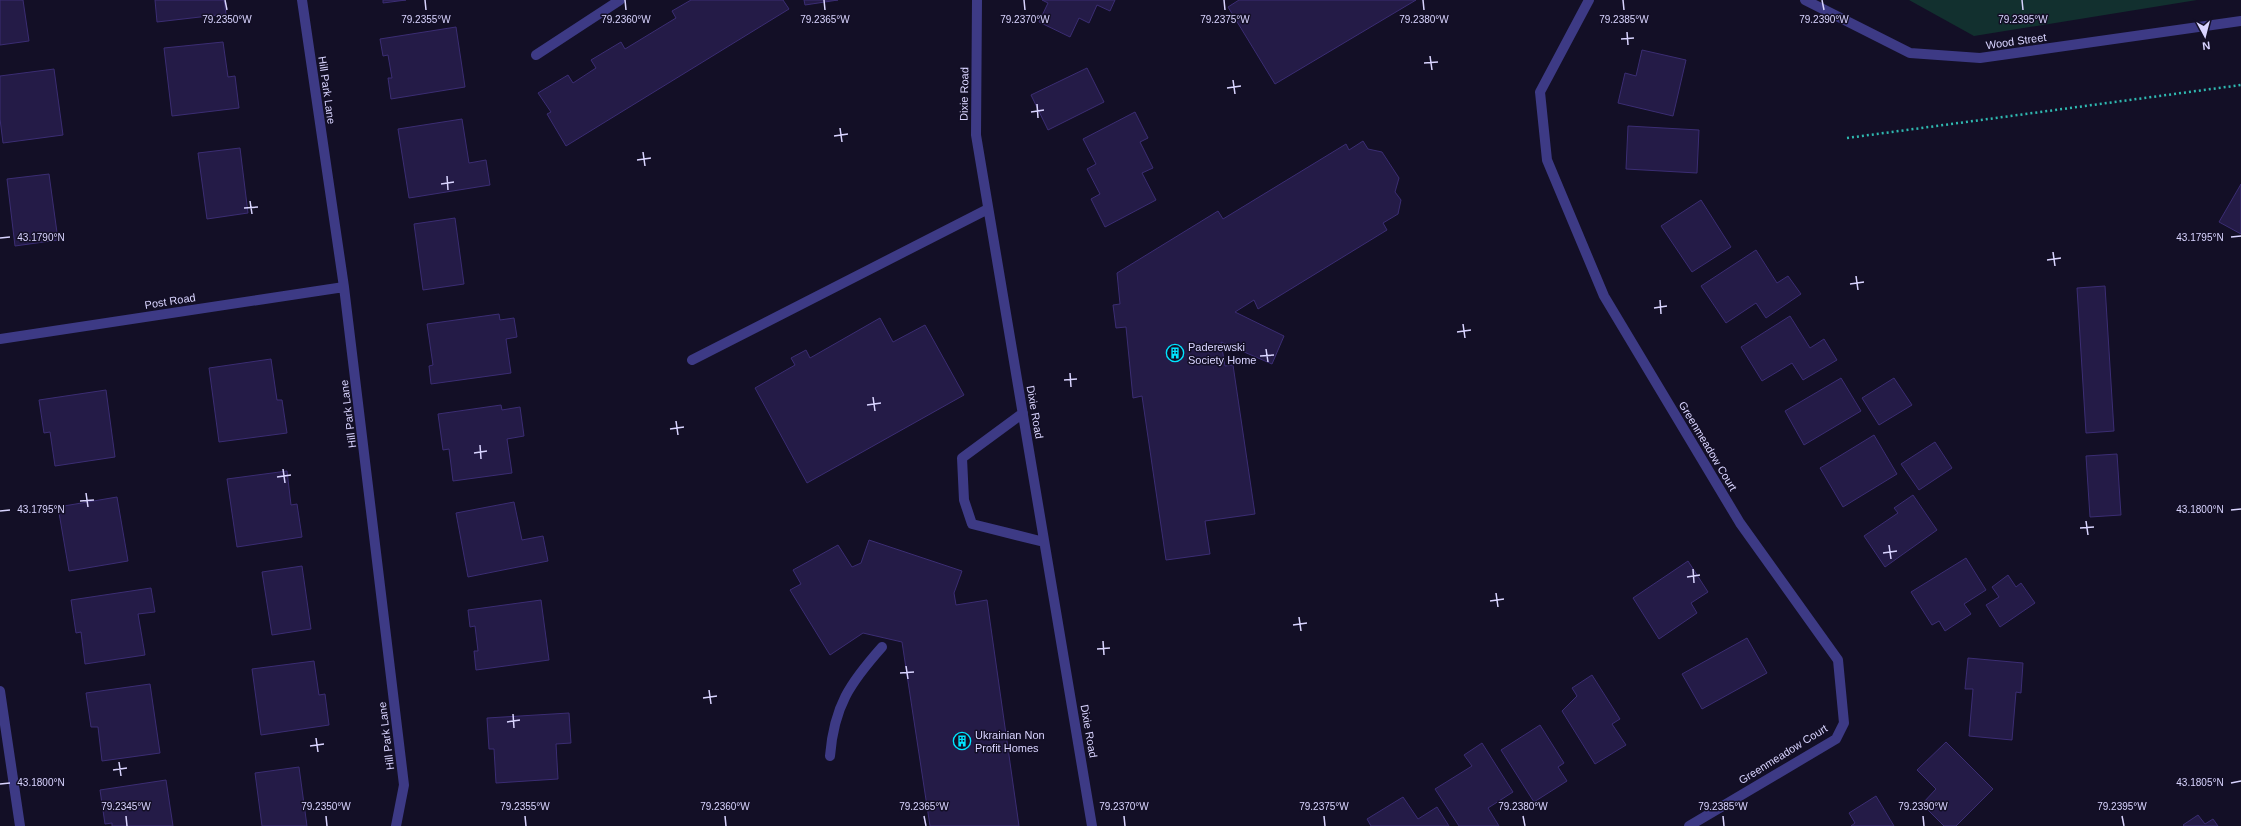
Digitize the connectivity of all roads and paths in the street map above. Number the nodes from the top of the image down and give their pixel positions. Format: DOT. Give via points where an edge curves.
graph roads {
  1 [pos="302,0"];
  2 [pos="620,0"];
  3 [pos="978,0"];
  4 [pos="1589,0"];
  5 [pos="1806,0"];
  6 [pos="2241,21"];
  7 [pos="536,55"];
  8 [pos="2241,85"];
  9 [pos="1847,138"];
  10 [pos="988,209"];
  11 [pos="344,287"];
  12 [pos="0,339"];
  13 [pos="692,360"];
  14 [pos="1023,413"];
  15 [pos="1044,542"];
  16 [pos="882,647"];
  17 [pos="0,691"];
  18 [pos="830,756"];
  19 [pos="20,826"];
  20 [pos="396,826"];
  21 [pos="1092,826"];
  22 [pos="1689,826"];
  1 -- 11 [label="street, Hill Park Lane"];
  2 -- 7 [label="street"];
  3 -- 10 [label="street, Dixie Road" via="976,135"];
  4 -- 22 [label="street, Greenmeadow Court" via="1540,92 1547,160 1604,296 1740,523 1838,660 1844,723 1836,738"];
  5 -- 6 [label="street, Wood Street" via="1910,53 1980,58"];
  8 -- 9 [label="path"];
  10 -- 13 [label="street"];
  10 -- 14 [label="street, Dixie Road"];
  11 -- 12 [label="street, Post Road"];
  11 -- 20 [label="street, Hill Park Lane" via="404,786"];
  14 -- 15 [label="street, Dixie Road"];
  14 -- 15 [label="street" via="962,458 964,500 972,524"];
  15 -- 21 [label="street, Dixie Road"];
  16 -- 18 [label="street" via="862,670 841,702 832,732"];
  17 -- 19 [label="street"];
}
